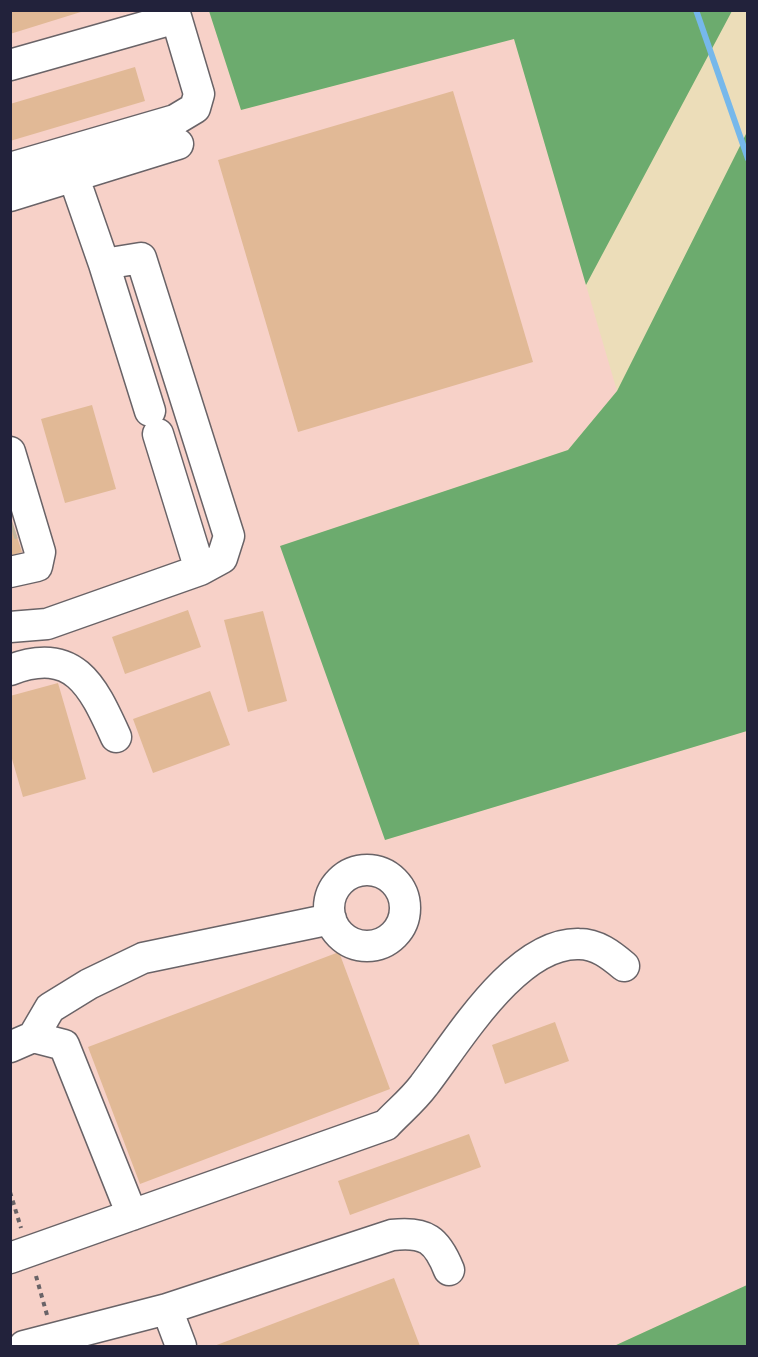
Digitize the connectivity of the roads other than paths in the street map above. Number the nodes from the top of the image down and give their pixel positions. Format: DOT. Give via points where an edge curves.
graph roads {
  1 [pos="175,14"];
  2 [pos="10,65"];
  3 [pos="178,144"];
  4 [pos="10,168"];
  5 [pos="73,175"];
  6 [pos="10,196"];
  7 [pos="105,264"];
  8 [pos="11,457"];
  9 [pos="16,490"];
  10 [pos="200,570"];
  11 [pos="10,572"];
  12 [pos="10,627"];
  13 [pos="10,670"];
  14 [pos="116,737"];
  15 [pos="331,919"];
  16 [pos="624,966"];
  17 [pos="22,1042"];
  18 [pos="132,1215"];
  19 [pos="10,1258"];
  20 [pos="449,1270"];
  21 [pos="167,1309"];
  22 [pos="24,1347"];
  23 [pos="181,1347"];
  1 -- 2 [label="lane"];
  1 -- 4 [label="lane" via="199,94 195,108 175,120"];
  3 -- 5 [label="lane"];
  5 -- 6 [label="lane"];
  5 -- 7 [label="lane"];
  7 -- 10 [label="lane"];
  7 -- 10 [label="lane" via="141,258 229,536 222,558"];
  8 -- 9 [label="lane"];
  9 -- 11 [label="lane" via="22,521 40,552 40,560 37,566"];
  10 -- 12 [label="lane" via="47,624"];
  13 -- 14 [label="lane" via="44,662 67,667 84,678"];
  15 -- 17 [label="lane" via="143,958 50,1008"];
  16 -- 18 [label="lane" via="604,950 579,944 556,948 529,962 490,999 422,1087 386,1125"];
  17 -- 18 [label="lane" via="64,1045"];
  18 -- 19 [label="lane"];
  20 -- 21 [label="lane" via="440,1248 424,1237 403,1233"];
  21 -- 22 [label="lane"];
  21 -- 23 [label="lane"];
}
